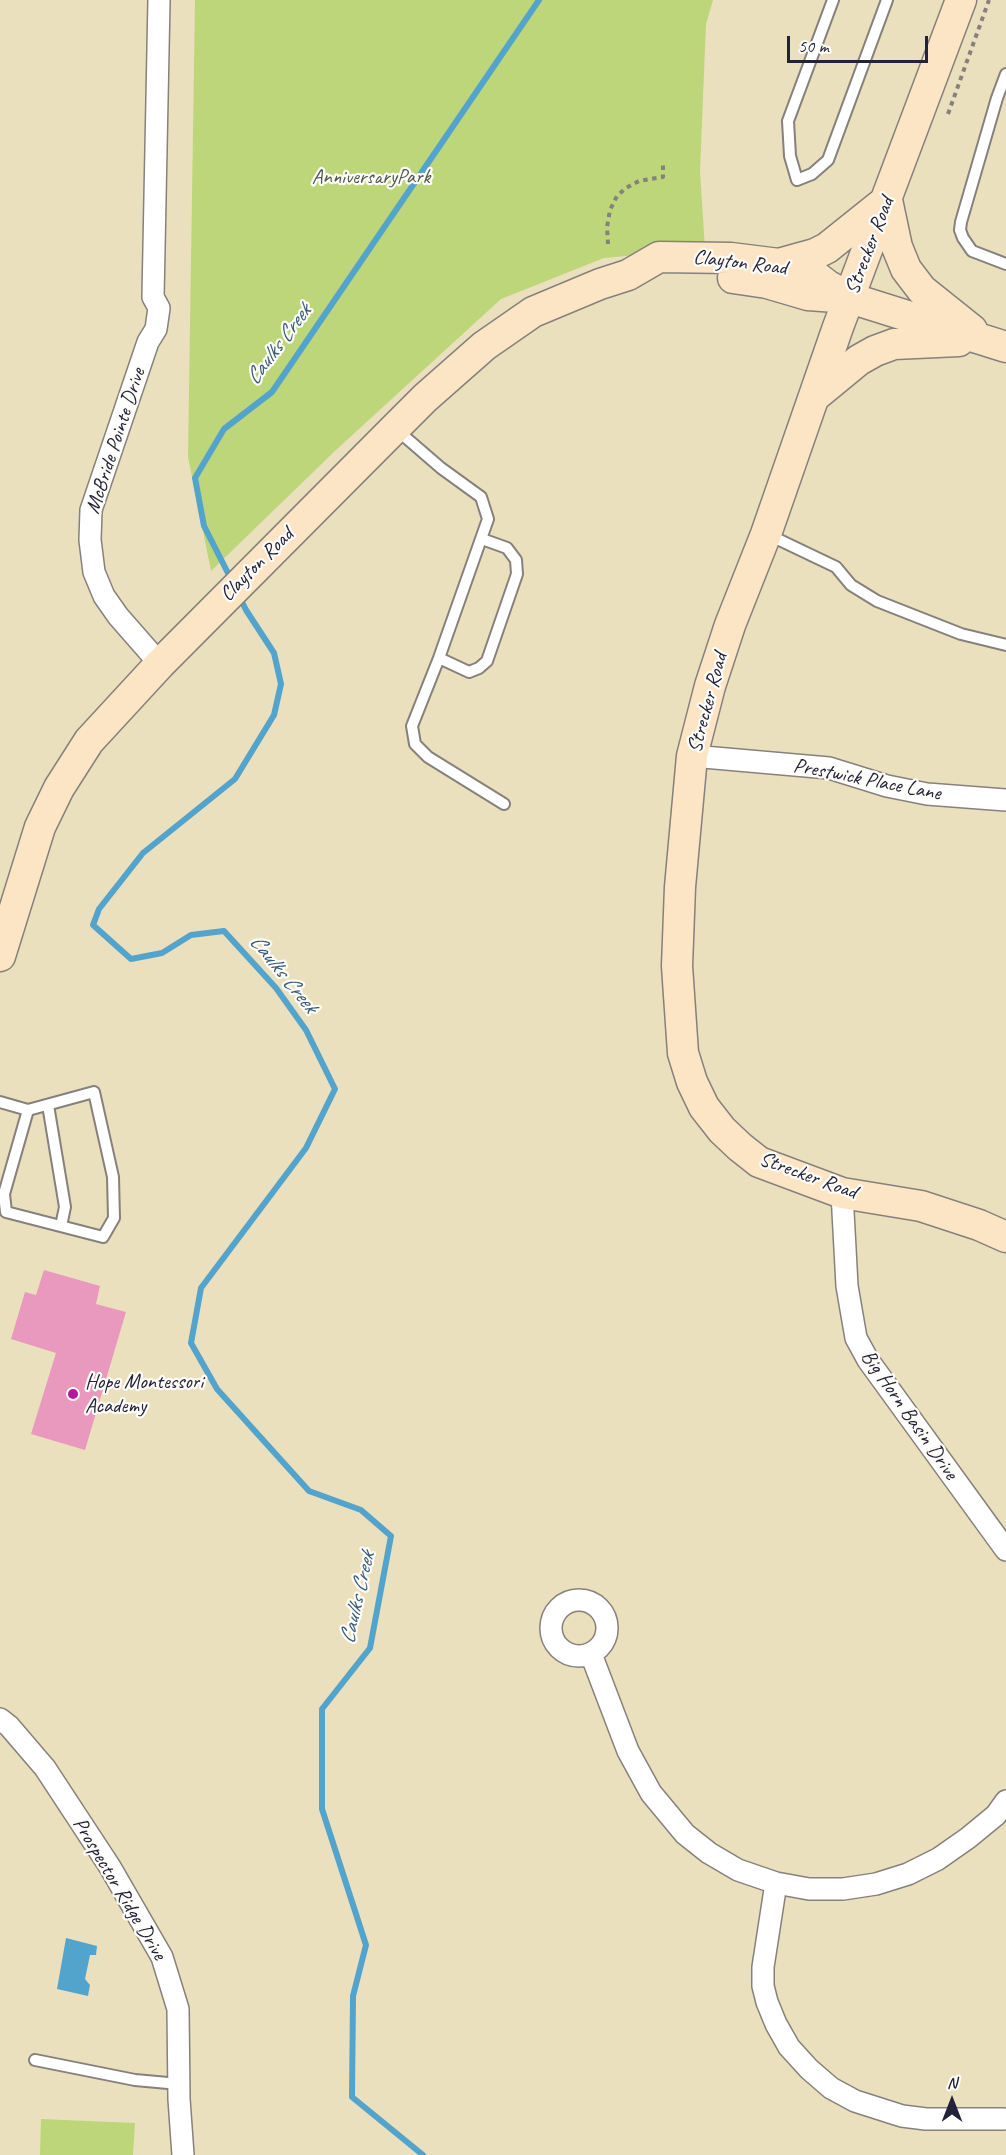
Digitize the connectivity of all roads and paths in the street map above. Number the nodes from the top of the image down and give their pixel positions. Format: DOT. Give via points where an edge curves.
graph roads {
  1 [pos="159,0"];
  2 [pos="833,0"];
  3 [pos="887,0"];
  4 [pos="961,0"];
  5 [pos="989,0"];
  6 [pos="1006,74"];
  7 [pos="948,114"];
  8 [pos="663,165"];
  9 [pos="887,200"];
  10 [pos="608,244"];
  11 [pos="779,264"];
  12 [pos="1006,264"];
  13 [pos="628,275"];
  14 [pos="850,298"];
  15 [pos="996,344"];
  16 [pos="813,399"];
  17 [pos="395,428"];
  18 [pos="766,534"];
  19 [pos="483,539"];
  20 [pos="1006,645"];
  21 [pos="439,658"];
  22 [pos="160,664"];
  23 [pos="692,756"];
  24 [pos="1006,800"];
  25 [pos="504,804"];
  26 [pos="0,956"];
  27 [pos="0,1102"];
  28 [pos="48,1105"];
  29 [pos="28,1110"];
  30 [pos="842,1193"];
  31 [pos="61,1226"];
  32 [pos="1006,1237"];
  33 [pos="1006,1550"];
  34 [pos="591,1654"];
  35 [pos="0,1719"];
  36 [pos="1006,1801"];
  37 [pos="776,1883"];
  38 [pos="35,2060"];
  39 [pos="179,2084"];
  40 [pos="1005,2121"];
  41 [pos="183,2155"];
  1 -- 22 [label="street, McBride Pointe Drive" via="153,297 146,308 143,327 148,342 91,510 90,540 94,572 104,596"];
  2 -- 3 [label="lane" via="788,121 790,156 797,180 812,174 828,160"];
  4 -- 9 [label="main road, Strecker Road"];
  5 -- 7 [label="path"];
  6 -- 12 [label="lane" via="960,230 972,251"];
  8 -- 10 [label="path" via="663,177 639,181 617,196 610,210"];
  9 -- 11 [label="main road" via="827,248"];
  9 -- 14 [label="main road, Strecker Road"];
  9 -- 15 [label="main road" via="906,269 922,290"];
  11 -- 13 [label="main road, Clayton Road" via="659,256"];
  11 -- 14 [label="main road, Clayton Road" via="814,275"];
  13 -- 14 [label="main road, Clayton Road" via="730,278 808,295"];
  13 -- 17 [label="main road, Clayton Road" via="533,312 484,346"];
  14 -- 15 [label="main road, Clayton Road"];
  14 -- 16 [label="main road, Strecker Road"];
  15 -- 16 [label="main road" via="936,340 894,344 859,360"];
  16 -- 18 [label="main road, Strecker Road"];
  17 -- 19 [label="lane" via="481,497 488,519"];
  17 -- 22 [label="main road, Clayton Road"];
  18 -- 20 [label="lane" via="836,567 851,585 878,601 961,634"];
  18 -- 23 [label="main road, Strecker Road" via="730,625"];
  19 -- 21 [label="lane"];
  19 -- 21 [label="lane" via="507,548 516,560 517,574 487,661 469,672"];
  21 -- 25 [label="lane" via="412,726 415,744 428,757"];
  22 -- 26 [label="main road, Clayton Road" via="89,741 59,788 40,827"];
  23 -- 24 [label="street, Prestwick Place Lane" via="829,768 927,794"];
  23 -- 30 [label="main road, Strecker Road" via="676,966 686,1063 705,1107 740,1148 759,1162"];
  27 -- 29 [label="lane"];
  28 -- 29 [label="lane"];
  28 -- 31 [label="lane" via="65,1207"];
  28 -- 31 [label="lane" via="94,1092 112,1177 114,1218 104,1237"];
  29 -- 31 [label="lane" via="4,1194 6,1212"];
  30 -- 32 [label="main road, Strecker Road" via="921,1206"];
  30 -- 33 [label="street, Big Horn Basin Drive" via="847,1286 856,1338"];
  34 -- 37 [label="street" via="628,1751 667,1814 709,1853 738,1870"];
  35 -- 39 [label="street, Prospector Ridge Drive" via="45,1768 162,1956 178,2009"];
  36 -- 37 [label="street" via="996,1815 968,1838 908,1874 843,1889 809,1889"];
  37 -- 40 [label="street" via="763,1986 776,2024 789,2047 809,2069 831,2088 855,2101 902,2116"];
  38 -- 39 [label="lane" via="135,2080"];
  39 -- 41 [label="street, Prospector Ridge Drive"];
}
